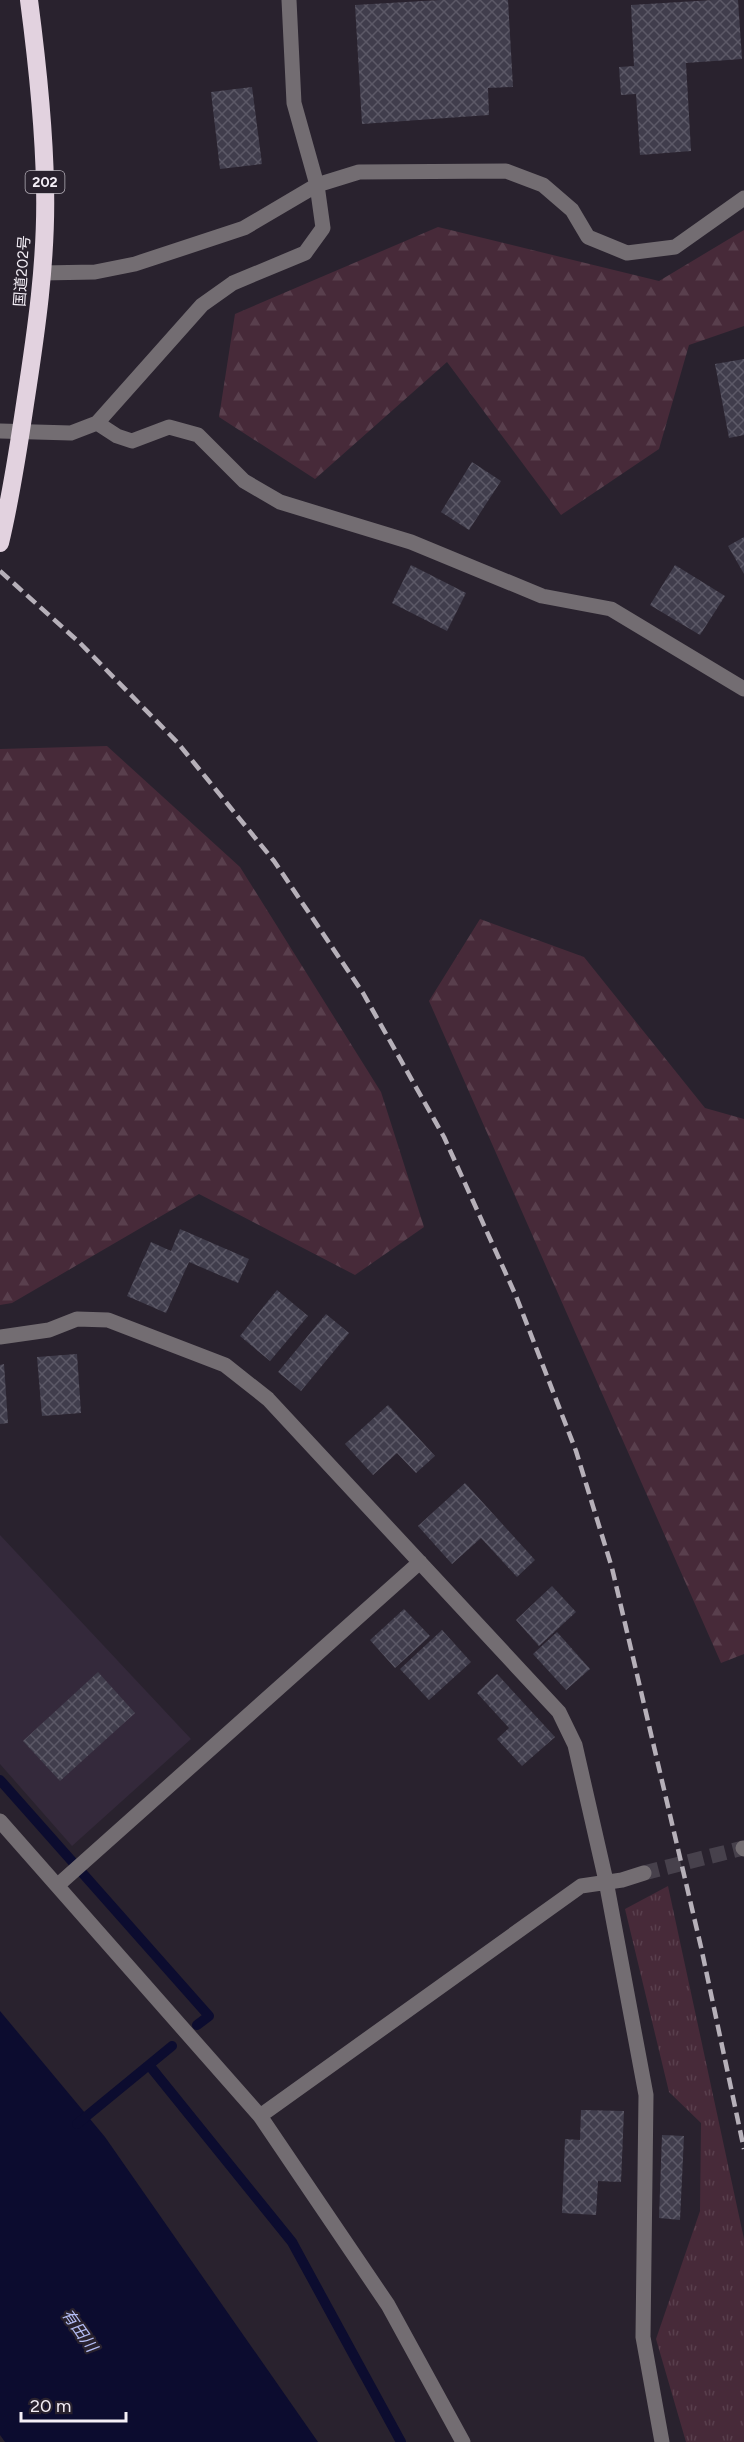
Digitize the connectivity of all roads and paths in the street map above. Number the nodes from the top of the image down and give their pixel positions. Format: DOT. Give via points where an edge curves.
graph roads {
  1 [pos="28,0"];
  2 [pos="289,0"];
  3 [pos="317,185"];
  4 [pos="744,198"];
  5 [pos="42,273"];
  6 [pos="97,423"];
  7 [pos="0,431"];
  8 [pos="0,543"];
  9 [pos="744,688"];
  10 [pos="0,1337"];
  11 [pos="420,1562"];
  12 [pos="0,1821"];
  13 [pos="644,1873"];
  14 [pos="606,1881"];
  15 [pos="58,1885"];
  16 [pos="260,2116"];
  17 [pos="463,2442"];
  18 [pos="662,2442"];
  1 -- 5 [label="highway, 国道202号 / 202" via="45,187"];
  2 -- 3 [label="street" via="294,103"];
  3 -- 4 [label="street" via="359,172 506,171 543,185 572,210 588,237 627,253 675,247"];
  3 -- 5 [label="street" via="244,228 135,264 94,272"];
  3 -- 6 [label="street" via="323,228 304,253 233,283 202,305"];
  5 -- 8 [label="highway, 国道202号 / 202" via="32,364"];
  6 -- 7 [label="street" via="71,433"];
  6 -- 9 [label="street" via="132,441 169,427 198,435 244,482 280,502 411,542 543,596 611,609"];
  10 -- 11 [label="street" via="49,1330 77,1319 108,1320 225,1365 268,1399"];
  11 -- 14 [label="street" via="559,1712 575,1745"];
  11 -- 15 [label="street"];
  12 -- 15 [label="street"];
  13 -- 14 [label="street"];
  14 -- 16 [label="street" via="582,1886"];
  14 -- 18 [label="street" via="646,2095 643,2337"];
  15 -- 16 [label="street"];
  16 -- 17 [label="street" via="388,2305"];
}
